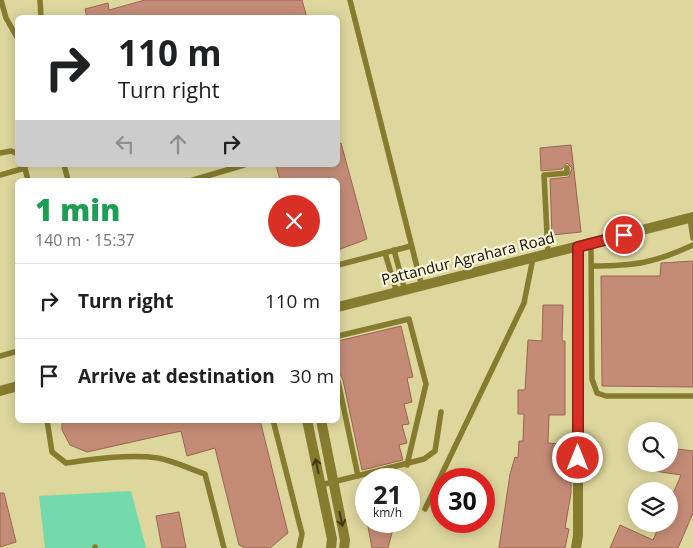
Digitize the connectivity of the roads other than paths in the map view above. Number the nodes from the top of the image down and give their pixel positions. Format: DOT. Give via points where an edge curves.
graph roads {
  1 [pos="3,0"];
  2 [pos="40,0"];
  3 [pos="350,0"];
  4 [pos="41,15"];
  5 [pos="15,34"];
  6 [pos="15,153"];
  7 [pos="0,154"];
  8 [pos="24,167"];
  9 [pos="237,167"];
  10 [pos="567,168"];
  11 [pos="0,175"];
  12 [pos="201,178"];
  13 [pos="692,218"];
  14 [pos="693,238"];
  15 [pos="591,243"];
  16 [pos="693,245"];
  17 [pos="411,246"];
  18 [pos="578,247"];
  19 [pos="394,250"];
  20 [pos="385,253"];
  21 [pos="548,254"];
  22 [pos="533,258"];
  23 [pos="340,264"];
  24 [pos="592,266"];
  25 [pos="422,287"];
  26 [pos="401,292"];
  27 [pos="340,307"];
  28 [pos="340,336"];
  29 [pos="15,352"];
  30 [pos="0,356"];
  31 [pos="15,387"];
  32 [pos="340,390"];
  33 [pos="0,391"];
  34 [pos="693,396"];
  35 [pos="441,412"];
  36 [pos="47,423"];
  37 [pos="274,423"];
  38 [pos="308,423"];
  39 [pos="322,423"];
  40 [pos="407,465"];
  41 [pos="356,468"];
  42 [pos="394,468"];
  43 [pos="355,477"];
  44 [pos="334,482"];
  45 [pos="321,485"];
  46 [pos="424,509"];
  47 [pos="224,548"];
  48 [pos="299,548"];
  49 [pos="331,548"];
  50 [pos="344,548"];
  51 [pos="576,548"];
  1 -- 5 [label="lane" via="6,18"];
  2 -- 4 [label="lane"];
  3 -- 17 [label="lane"];
  6 -- 7 [label="lane"];
  8 -- 11 [label="lane"];
  9 -- 12 [label="lane"];
  10 -- 21 [label="lane" via="567,173 544,176"];
  13 -- 14 [label="lane"];
  13 -- 15 [label="street, Pattandur Agrahara Road"];
  15 -- 18 [label="street, Pattandur Agrahara Road"];
  15 -- 24 [label="lane"];
  16 -- 24 [label="lane" via="632,266"];
  17 -- 19 [label="lane"];
  17 -- 25 [label="lane"];
  18 -- 21 [label="street, Pattandur Agrahara Road"];
  18 -- 51 [label="street"];
  19 -- 20 [label="lane"];
  19 -- 26 [label="lane"];
  20 -- 23 [label="lane"];
  20 -- 26 [label="lane"];
  21 -- 22 [label="street, Pattandur Agrahara Road"];
  22 -- 25 [label="street, Pattandur Agrahara Road"];
  22 -- 46 [label="lane" via="524,303"];
  24 -- 34 [label="lane" via="592,379 597,393 606,396"];
  25 -- 26 [label="street, Pattandur Agrahara Road"];
  26 -- 27 [label="street, Pattandur Agrahara Road"];
  28 -- 40 [label="lane" via="409,319 426,384"];
  29 -- 30 [label="lane"];
  31 -- 33 [label="street"];
  32 -- 41 [label="lane"];
  35 -- 40 [label="lane" via="435,450 424,459"];
  36 -- 47 [label="lane" via="52,452 66,463 151,458 205,474"];
  37 -- 48 [label="lane" via="302,534"];
  45 -- 38 [label="street, one-way"];
  39 -- 44 [label="street"];
  40 -- 42 [label="lane"];
  43 -- 44 [label="lane"];
  44 -- 45 [label="lane"];
  44 -- 50 [label="street, one-way"];
  45 -- 49 [label="street"];
}
